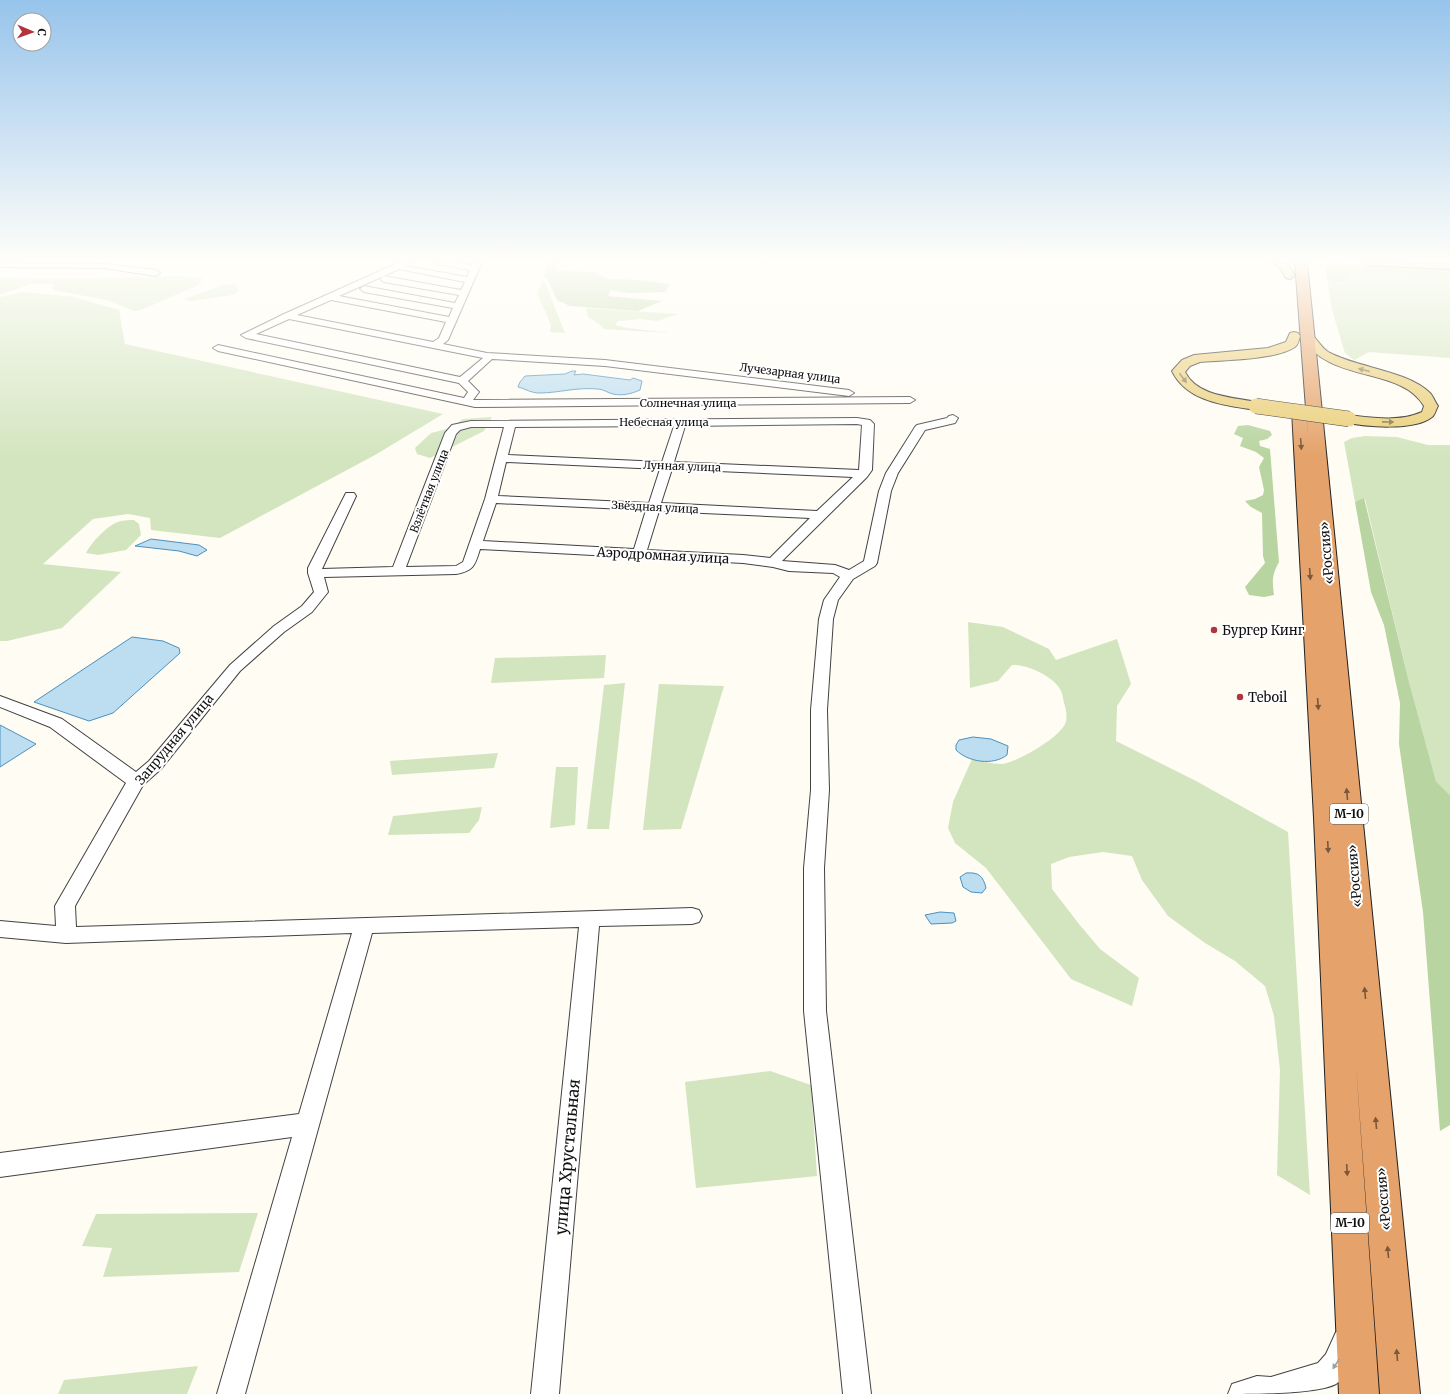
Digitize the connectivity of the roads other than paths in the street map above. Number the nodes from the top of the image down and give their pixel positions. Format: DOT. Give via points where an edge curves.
graph roads {
  1 [pos="263,327"];
  2 [pos="341,327"];
  3 [pos="449,327"];
  4 [pos="1298,327"];
  5 [pos="1298,331"];
  6 [pos="433,346"];
  7 [pos="218,348"];
  8 [pos="487,356"];
  9 [pos="462,381"];
  10 [pos="910,400"];
  11 [pos="466,403"];
  12 [pos="953,418"];
  13 [pos="681,422"];
  14 [pos="471,424"];
  15 [pos="510,424"];
  16 [pos="500,458"];
  17 [pos="666,466"];
  18 [pos="862,474"];
  19 [pos="350,496"];
  20 [pos="491,499"];
  21 [pos="654,507"];
  22 [pos="820,515"];
  23 [pos="476,545"];
  24 [pos="639,553"];
  25 [pos="773,563"];
  26 [pos="398,571"];
  27 [pos="315,573"];
  28 [pos="848,576"];
  29 [pos="0,701"];
  30 [pos="136,781"];
  31 [pos="692,916"];
  32 [pos="590,919"];
  33 [pos="364,924"];
  34 [pos="0,929"];
  35 [pos="66,935"];
  36 [pos="308,1124"];
  37 [pos="0,1165"];
  38 [pos="1355,1315"];
  39 [pos="1254,1393"];
  40 [pos="231,1394"];
  41 [pos="544,1394"];
  42 [pos="857,1394"];
  43 [pos="1359,1394"];
  44 [pos="1400,1394"];
  1 -- 9 [label="street" via="246,335"];
  2 -- 6 [label="street, Лучезарная улица"];
  3 -- 6 [label="street" via="443,340"];
  4 -- 5 [label="highway, «Россия» / М-10"];
  5 -- 5 [label="main road, one-way, bridge" via="1291,344 1277,350 1198,358 1186,362 1178,371 1183,380 1198,391 1218,399 1256,406 1378,422 1406,422 1428,414 1432,406 1427,396 1410,386 1325,356"];
  5 -- 38 [label="highway, «Россия» / М-10, one-way"];
  44 -- 5 [label="highway, «Россия» / М-10, one-way" via="1338,695"];
  6 -- 8 [label="street, Лучезарная улица"];
  7 -- 11 [label="street, Солнечная улица"];
  8 -- 9 [label="street" via="487,360"];
  8 -- 10 [label="street, Лучезарная улица" via="605,363"];
  9 -- 11 [label="street" via="474,392"];
  10 -- 11 [label="street, Солнечная улица"];
  12 -- 28 [label="street" via="941,424 921,427 892,473 885,491 870,563"];
  13 -- 15 [label="street, Небесная улица"];
  13 -- 17 [label="street"];
  13 -- 18 [label="street, Небесная улица" via="863,421 868,424 866,470"];
  14 -- 15 [label="street, Небесная улица"];
  14 -- 26 [label="street, Взлётная улица" via="452,430"];
  15 -- 16 [label="street"];
  16 -- 17 [label="street, Лунная улица"];
  16 -- 20 [label="street"];
  17 -- 18 [label="street, Лунная улица"];
  17 -- 21 [label="street"];
  18 -- 22 [label="street"];
  19 -- 27 [label="street" via="315,568"];
  20 -- 21 [label="street, Звёздная улица"];
  20 -- 23 [label="street"];
  21 -- 22 [label="street, Звёздная улица"];
  21 -- 24 [label="street"];
  22 -- 25 [label="street"];
  23 -- 24 [label="street, Аэродромная улица"];
  23 -- 26 [label="street" via="469,563 463,569"];
  24 -- 25 [label="street, Аэродромная улица"];
  25 -- 28 [label="street, Аэродромная улица" via="789,567 834,569"];
  26 -- 27 [label="street"];
  27 -- 30 [label="street, Запрудная улица" via="321,592 313,602 235,668 155,765"];
  28 -- 42 [label="street" via="832,600 826,619 819,710 820,790 814,868 815,1011"];
  29 -- 30 [label="street" via="56,723"];
  30 -- 35 [label="street, Запрудная улица" via="65,906"];
  31 -- 32 [label="street"];
  32 -- 33 [label="street"];
  32 -- 41 [label="street, улица Хрустальная"];
  33 -- 35 [label="street"];
  33 -- 36 [label="street"];
  34 -- 35 [label="street"];
  36 -- 37 [label="street"];
  36 -- 40 [label="street"];
  38 -- 39 [label="street, one-way" via="1343,1352 1326,1375 1271,1391"];
  38 -- 43 [label="highway, «Россия» / М-10"];
}
